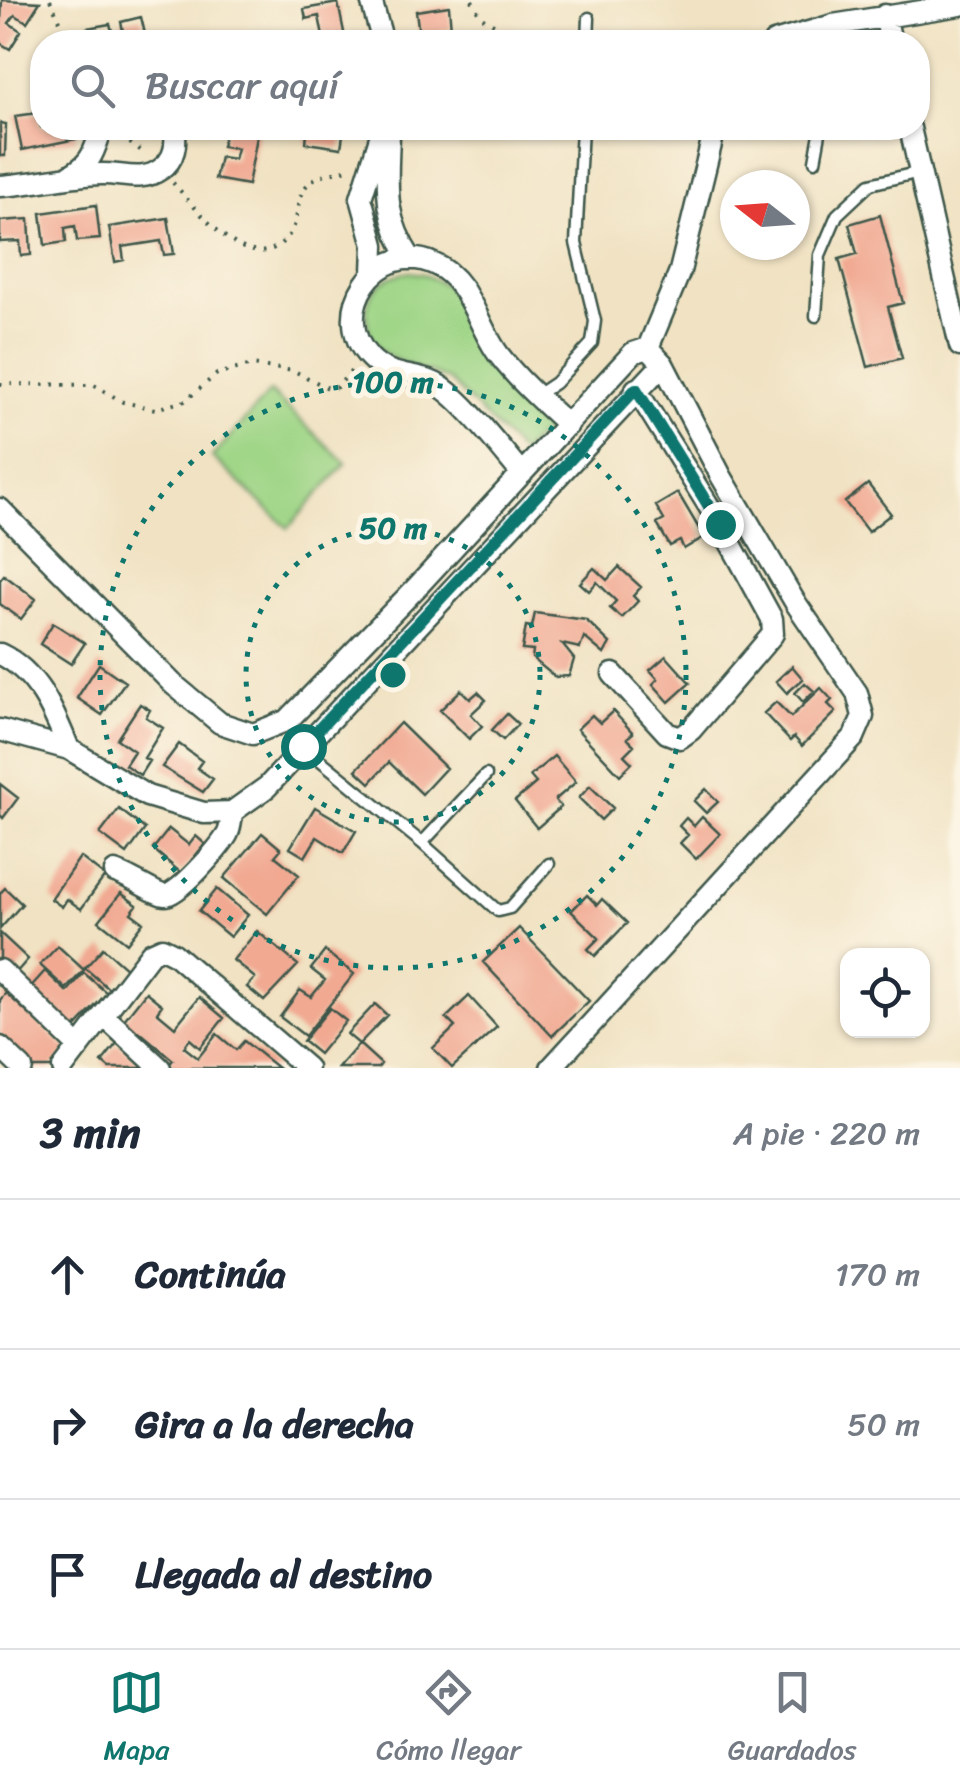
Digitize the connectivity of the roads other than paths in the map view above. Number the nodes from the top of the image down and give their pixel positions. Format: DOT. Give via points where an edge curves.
graph roads {
  1 [pos="371,0"];
  2 [pos="960,5"];
  3 [pos="885,15"];
  4 [pos="589,18"];
  5 [pos="380,30"];
  6 [pos="588,30"];
  7 [pos="840,30"];
  8 [pos="888,30"];
  9 [pos="98,140"];
  10 [pos="177,140"];
  11 [pos="382,140"];
  12 [pos="386,140"];
  13 [pos="581,140"];
  14 [pos="712,140"];
  15 [pos="819,140"];
  16 [pos="913,140"];
  17 [pos="816,162"];
  18 [pos="920,172"];
  19 [pos="64,178"];
  20 [pos="0,186"];
  21 [pos="411,259"];
  22 [pos="372,273"];
  23 [pos="816,316"];
  24 [pos="960,346"];
  25 [pos="648,348"];
  26 [pos="663,364"];
  27 [pos="636,389"];
  28 [pos="536,395"];
  29 [pos="568,426"];
  30 [pos="522,474"];
  31 [pos="0,508"];
  32 [pos="0,654"];
  33 [pos="613,674"];
  34 [pos="0,730"];
  35 [pos="303,746"];
  36 [pos="70,749"];
  37 [pos="486,775"];
  38 [pos="232,812"];
  39 [pos="422,843"];
  40 [pos="549,864"];
  41 [pos="114,872"];
  42 [pos="0,970"];
  43 [pos="103,1015"];
  44 [pos="0,1047"];
  45 [pos="78,1047"];
  46 [pos="22,1068"];
  47 [pos="63,1068"];
  48 [pos="160,1068"];
  49 [pos="307,1068"];
  50 [pos="551,1068"];
  1 -- 5 [label="street"];
  2 -- 3 [label="street"];
  3 -- 7 [label="street"];
  3 -- 8 [label="street"];
  4 -- 6 [label="lane"];
  9 -- 19 [label="street" via="84,167"];
  10 -- 19 [label="street" via="161,170 142,177"];
  11 -- 22 [label="street" via="361,198 374,245"];
  12 -- 21 [label="street" via="386,197 397,238"];
  13 -- 28 [label="lane" via="576,243 595,322 592,343"];
  14 -- 25 [label="street" via="680,271"];
  15 -- 17 [label="lane"];
  16 -- 18 [label="street"];
  18 -- 23 [label="lane" via="870,184 837,215 820,255"];
  18 -- 24 [label="street"];
  19 -- 20 [label="street"];
  21 -- 22 [label="street"];
  21 -- 28 [label="street" via="434,263 453,277 500,357"];
  22 -- 30 [label="street" via="352,315 370,358 388,371 434,382"];
  25 -- 26 [label="street"];
  25 -- 29 [label="street" via="633,354"];
  26 -- 27 [label="street"];
  26 -- 50 [label="street" via="795,602 857,692 862,716 854,736"];
  27 -- 33 [label="street" via="720,524 772,619 773,634 680,738 667,733"];
  27 -- 35 [label="street"];
  28 -- 29 [label="street"];
  29 -- 30 [label="street"];
  30 -- 31 [label="street" via="288,720 253,734 220,723 173,684"];
  32 -- 36 [label="street" via="34,680"];
  34 -- 36 [label="street"];
  35 -- 38 [label="street" via="267,787"];
  35 -- 39 [label="lane"];
  36 -- 38 [label="street" via="147,796 204,813"];
  37 -- 39 [label="lane"];
  38 -- 41 [label="street" via="226,838 169,896"];
  39 -- 40 [label="lane" via="498,911 510,908"];
  42 -- 45 [label="street"];
  43 -- 45 [label="street"];
  43 -- 48 [label="street"];
  43 -- 49 [label="street" via="150,953 162,948"];
  44 -- 46 [label="street"];
  45 -- 47 [label="street"];
}
